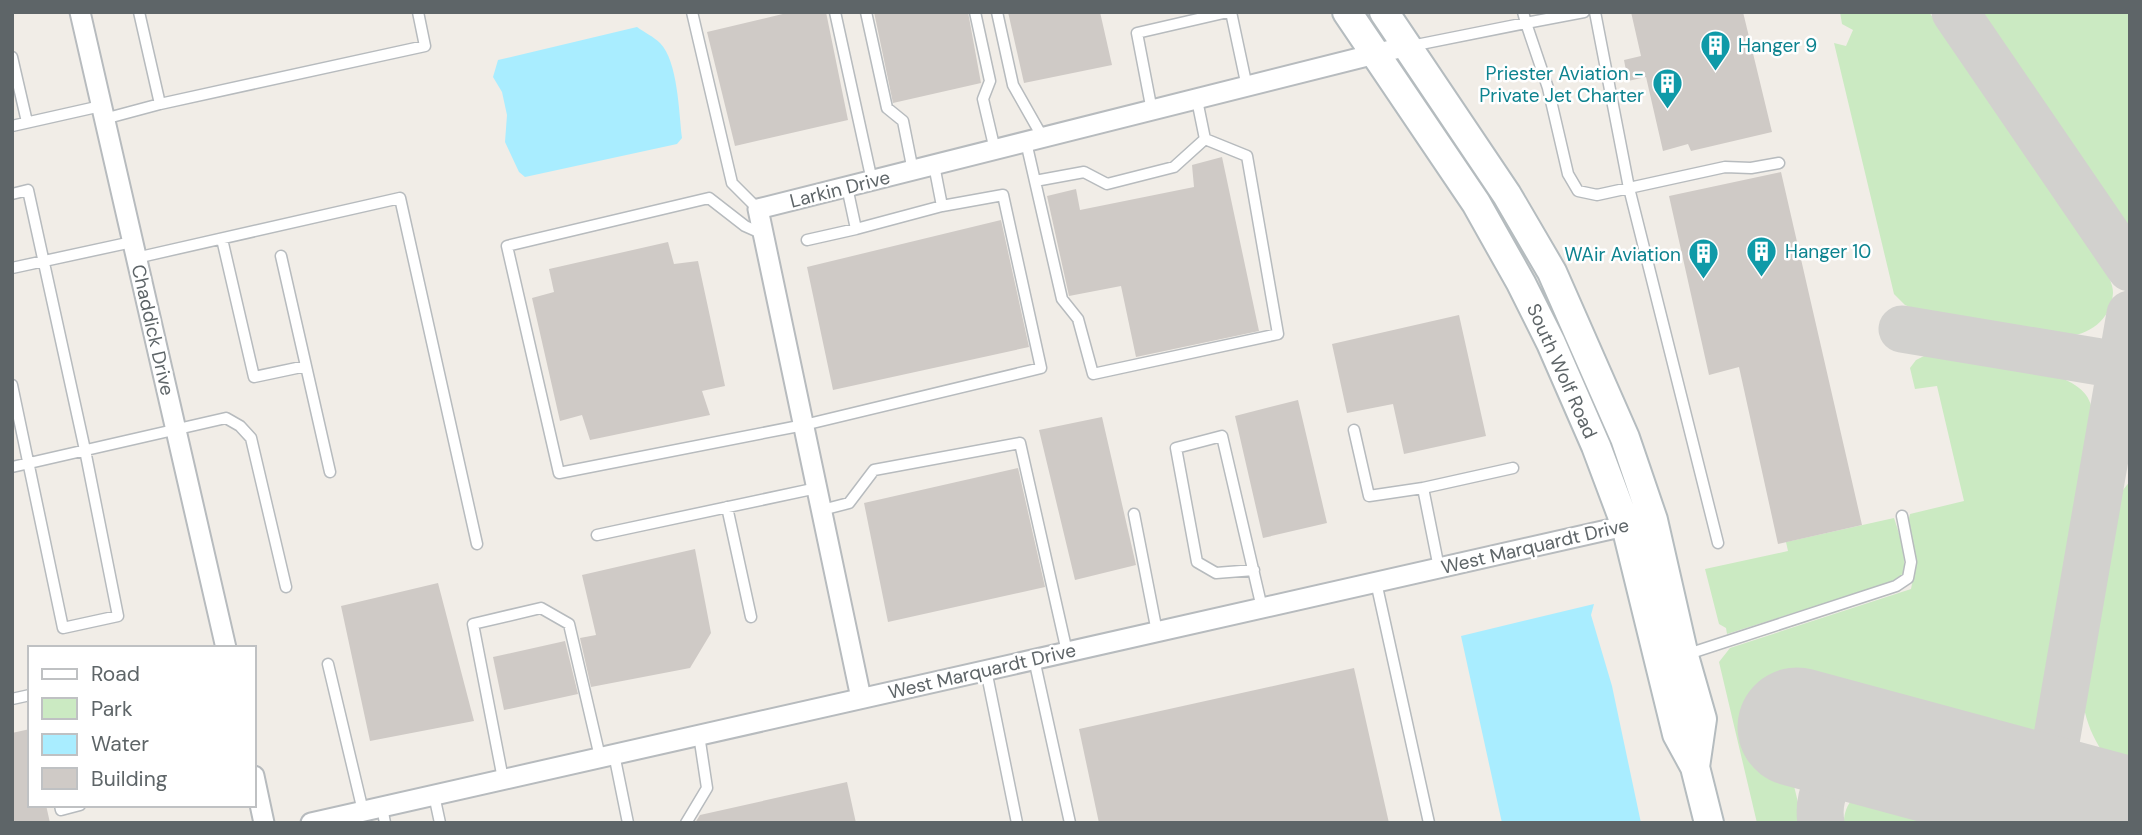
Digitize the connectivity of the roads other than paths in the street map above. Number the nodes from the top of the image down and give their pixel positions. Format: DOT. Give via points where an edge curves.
graph roads {
  1 [pos="80,12"];
  2 [pos="139,12"];
  3 [pos="418,12"];
  4 [pos="692,12"];
  5 [pos="835,12"];
  6 [pos="866,12"];
  7 [pos="975,12"];
  8 [pos="997,12"];
  9 [pos="1230,12"];
  10 [pos="1347,12"];
  11 [pos="1384,12"];
  12 [pos="1523,12"];
  13 [pos="1584,12"];
  14 [pos="1595,12"];
  15 [pos="1526,23"];
  16 [pos="1408,46"];
  17 [pos="1376,55"];
  18 [pos="12,57"];
  19 [pos="1247,88"];
  20 [pos="1197,100"];
  21 [pos="160,104"];
  22 [pos="1152,111"];
  23 [pos="102,112"];
  24 [pos="27,122"];
  25 [pos="12,126"];
  26 [pos="1205,139"];
  27 [pos="1034,140"];
  28 [pos="995,150"];
  29 [pos="1779,163"];
  30 [pos="934,165"];
  31 [pos="913,170"];
  32 [pos="872,181"];
  33 [pos="1035,181"];
  34 [pos="847,187"];
  35 [pos="1629,188"];
  36 [pos="12,194"];
  37 [pos="942,206"];
  38 [pos="758,209"];
  39 [pos="856,229"];
  40 [pos="763,234"];
  41 [pos="222,239"];
  42 [pos="807,240"];
  43 [pos="134,250"];
  44 [pos="281,256"];
  45 [pos="43,261"];
  46 [pos="12,268"];
  47 [pos="306,366"];
  48 [pos="12,385"];
  49 [pos="804,425"];
  50 [pos="176,428"];
  51 [pos="1354,430"];
  52 [pos="85,450"];
  53 [pos="29,463"];
  54 [pos="12,467"];
  55 [pos="1513,468"];
  56 [pos="330,471"];
  57 [pos="817,488"];
  58 [pos="1423,488"];
  59 [pos="727,507"];
  60 [pos="822,510"];
  61 [pos="1134,514"];
  62 [pos="1902,516"];
  63 [pos="1639,523"];
  64 [pos="597,535"];
  65 [pos="1718,543"];
  66 [pos="477,544"];
  67 [pos="1439,568"];
  68 [pos="1254,570"];
  69 [pos="1376,582"];
  70 [pos="286,587"];
  71 [pos="1262,608"];
  72 [pos="751,617"];
  73 [pos="1157,632"];
  74 [pos="226,646"];
  75 [pos="1067,652"];
  76 [pos="1684,656"];
  77 [pos="1034,659"];
  78 [pos="328,664"];
  79 [pos="986,670"];
  80 [pos="862,698"];
  81 [pos="699,735"];
  82 [pos="607,756"];
  83 [pos="1695,767"];
  84 [pos="503,779"];
  85 [pos="256,785"];
  86 [pos="434,795"];
  87 [pos="377,813"];
  88 [pos="264,823"];
  89 [pos="311,823"];
  90 [pos="440,823"];
  91 [pos="628,823"];
  92 [pos="686,823"];
  93 [pos="1017,823"];
  94 [pos="1070,823"];
  95 [pos="1429,823"];
  96 [pos="1709,823"];
  1 -- 23 [label="street, Chaddick Drive"];
  2 -- 21 [label="lane"];
  3 -- 21 [label="lane" via="425,46"];
  4 -- 38 [label="lane" via="732,183"];
  5 -- 32 [label="lane"];
  6 -- 31 [label="lane" via="887,108 903,121"];
  7 -- 28 [label="lane" via="990,80 983,99"];
  8 -- 27 [label="lane" via="1013,85"];
  9 -- 19 [label="lane"];
  9 -- 22 [label="lane" via="1137,33"];
  10 -- 17 [label="main road, South Wolf Road"];
  11 -- 16 [label="main road, South Wolf Road"];
  12 -- 15 [label="lane"];
  13 -- 15 [label="lane"];
  14 -- 35 [label="lane"];
  15 -- 16 [label="lane"];
  15 -- 35 [label="lane" via="1569,174 1578,191 1597,195"];
  16 -- 17 [label="street, Larkin Drive"];
  16 -- 63 [label="main road, South Wolf Road" via="1552,272 1625,438"];
  17 -- 19 [label="street, Larkin Drive"];
  17 -- 63 [label="main road, South Wolf Road" via="1476,203 1521,283 1596,446"];
  18 -- 24 [label="lane"];
  19 -- 20 [label="street, Larkin Drive"];
  20 -- 22 [label="street, Larkin Drive"];
  20 -- 26 [label="lane"];
  21 -- 23 [label="lane"];
  22 -- 27 [label="street, Larkin Drive"];
  23 -- 24 [label="lane"];
  23 -- 43 [label="street, Chaddick Drive"];
  24 -- 25 [label="lane"];
  26 -- 33 [label="lane" via="1174,167 1107,184 1084,173"];
  26 -- 33 [label="lane" via="1247,156 1278,334 1093,374 1078,319 1062,299"];
  27 -- 28 [label="street, Larkin Drive"];
  27 -- 33 [label="lane"];
  28 -- 30 [label="street, Larkin Drive"];
  29 -- 35 [label="lane" via="1751,169 1725,167"];
  30 -- 31 [label="street, Larkin Drive"];
  30 -- 37 [label="lane"];
  31 -- 32 [label="street, Larkin Drive"];
  32 -- 34 [label="street, Larkin Drive"];
  34 -- 38 [label="street, Larkin Drive"];
  34 -- 39 [label="lane"];
  35 -- 65 [label="lane"];
  36 -- 45 [label="lane" via="28,190"];
  37 -- 39 [label="lane"];
  37 -- 49 [label="lane" via="1003,195 1041,368"];
  38 -- 40 [label="street"];
  39 -- 42 [label="lane"];
  40 -- 49 [label="street"];
  40 -- 49 [label="lane" via="709,198 507,246 559,474"];
  41 -- 43 [label="lane"];
  41 -- 47 [label="lane" via="254,377"];
  41 -- 66 [label="lane" via="400,198"];
  43 -- 45 [label="lane"];
  43 -- 50 [label="street, Chaddick Drive"];
  44 -- 47 [label="lane"];
  45 -- 46 [label="lane"];
  45 -- 52 [label="lane"];
  47 -- 56 [label="lane"];
  48 -- 53 [label="lane"];
  49 -- 57 [label="street"];
  50 -- 52 [label="lane"];
  50 -- 70 [label="lane" via="226,418 251,438"];
  50 -- 74 [label="street, Chaddick Drive"];
  51 -- 58 [label="lane" via="1369,496"];
  52 -- 53 [label="lane"];
  52 -- 53 [label="lane" via="118,616 63,628"];
  53 -- 54 [label="lane"];
  55 -- 58 [label="lane"];
  57 -- 59 [label="lane"];
  57 -- 60 [label="street"];
  58 -- 67 [label="lane"];
  59 -- 64 [label="lane"];
  59 -- 72 [label="lane"];
  60 -- 75 [label="lane" via="849,503 874,470 1020,443"];
  60 -- 80 [label="street"];
  61 -- 73 [label="lane"];
  62 -- 76 [label="lane" via="1911,562 1908,578 1896,586"];
  63 -- 67 [label="street, West Marquardt Drive"];
  63 -- 76 [label="main road, South Wolf Road"];
  63 -- 83 [label="main road, South Wolf Road" via="1677,734"];
  67 -- 69 [label="street, West Marquardt Drive"];
  68 -- 68 [label="lane" via="1222,436 1176,448 1197,562 1216,573"];
  68 -- 71 [label="lane"];
  69 -- 71 [label="street, West Marquardt Drive"];
  69 -- 95 [label="lane"];
  71 -- 73 [label="street, West Marquardt Drive"];
  73 -- 75 [label="street, West Marquardt Drive"];
  75 -- 77 [label="street, West Marquardt Drive"];
  76 -- 83 [label="main road, South Wolf Road" via="1702,719"];
  77 -- 79 [label="street, West Marquardt Drive"];
  77 -- 94 [label="lane"];
  78 -- 87 [label="lane"];
  79 -- 80 [label="street, West Marquardt Drive"];
  79 -- 93 [label="lane"];
  80 -- 81 [label="street, West Marquardt Drive"];
  81 -- 82 [label="street, West Marquardt Drive"];
  81 -- 92 [label="lane" via="707,788"];
  82 -- 84 [label="street, West Marquardt Drive"];
  82 -- 84 [label="lane" via="569,624 541,608 473,624"];
  82 -- 91 [label="lane"];
  83 -- 96 [label="main road, South Wolf Road"];
  84 -- 86 [label="street, West Marquardt Drive"];
  85 -- 88 [label="street"];
  86 -- 87 [label="street, West Marquardt Drive"];
  86 -- 90 [label="lane"];
  87 -- 89 [label="street, West Marquardt Drive"];
}
